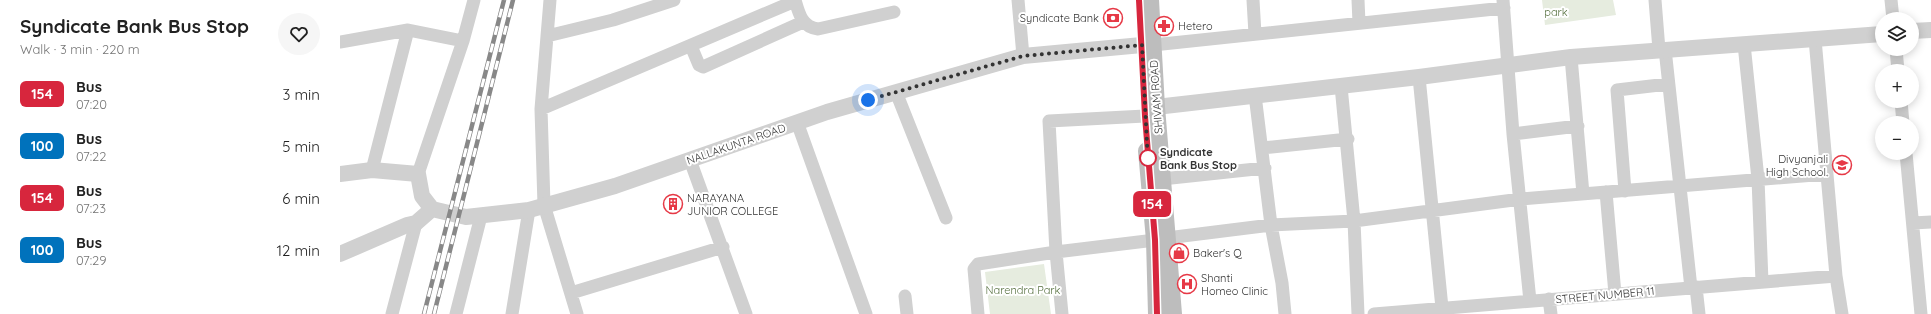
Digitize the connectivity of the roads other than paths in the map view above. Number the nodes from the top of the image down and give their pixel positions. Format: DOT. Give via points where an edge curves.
graph roads {
  1 [pos="474,0"];
  2 [pos="550,0"];
  3 [pos="674,0"];
  4 [pos="1018,0"];
  5 [pos="1139,0"];
  6 [pos="1150,0"];
  7 [pos="1253,0"];
  8 [pos="1358,0"];
  9 [pos="1655,0"];
  10 [pos="1891,0"];
  11 [pos="795,1"];
  12 [pos="1504,4"];
  13 [pos="894,12"];
  14 [pos="1892,12"];
  15 [pos="803,22"];
  16 [pos="1359,23"];
  17 [pos="408,30"];
  18 [pos="1931,30"];
  19 [pos="1919,31"];
  20 [pos="1255,34"];
  21 [pos="1875,34"];
  22 [pos="546,36"];
  23 [pos="1815,38"];
  24 [pos="463,41"];
  25 [pos="340,42"];
  26 [pos="1744,44"];
  27 [pos="1147,45"];
  28 [pos="691,46"];
  29 [pos="1662,49"];
  30 [pos="1023,56"];
  31 [pos="1571,57"];
  32 [pos="1509,64"];
  33 [pos="1418,77"];
  34 [pos="1668,84"];
  35 [pos="1341,86"];
  36 [pos="896,92"];
  37 [pos="1255,95"];
  38 [pos="541,109"];
  39 [pos="1150,112"];
  40 [pos="797,122"];
  41 [pos="1578,126"];
  42 [pos="1513,134"];
  43 [pos="1348,139"];
  44 [pos="1262,148"];
  45 [pos="690,160"];
  46 [pos="1907,160"];
  47 [pos="1265,168"];
  48 [pos="372,170"];
  49 [pos="340,174"];
  50 [pos="418,174"];
  51 [pos="1827,174"];
  52 [pos="1162,179"];
  53 [pos="1758,179"];
  54 [pos="1680,185"];
  55 [pos="1625,191"];
  56 [pos="1606,192"];
  57 [pos="1583,194"];
  58 [pos="1521,199"];
  59 [pos="536,207"];
  60 [pos="432,209"];
  61 [pos="1431,212"];
  62 [pos="481,216"];
  63 [pos="946,218"];
  64 [pos="1354,222"];
  65 [pos="1931,222"];
  66 [pos="416,223"];
  67 [pos="1913,223"];
  68 [pos="1271,225"];
  69 [pos="1161,239"];
  70 [pos="723,247"];
  71 [pos="1056,252"];
  72 [pos="340,254"];
  73 [pos="1836,276"];
  74 [pos="1762,282"];
  75 [pos="1694,288"];
  76 [pos="571,293"];
  77 [pos="1614,294"];
  78 [pos="905,296"];
  79 [pos="1925,299"];
  80 [pos="1549,300"];
  81 [pos="1530,301"];
  82 [pos="1442,308"];
  83 [pos="1413,312"];
  84 [pos="392,314"];
  85 [pos="456,314"];
  86 [pos="512,314"];
  87 [pos="577,314"];
  88 [pos="746,314"];
  89 [pos="866,314"];
  90 [pos="907,314"];
  91 [pos="978,314"];
  92 [pos="1062,314"];
  93 [pos="1157,314"];
  94 [pos="1173,314"];
  95 [pos="1285,314"];
  96 [pos="1358,314"];
  97 [pos="1374,314"];
  98 [pos="1551,314"];
  99 [pos="1698,314"];
  100 [pos="1842,314"];
  101 [pos="1921,314"];
  1 -- 24 [label="street"];
  2 -- 22 [label="street"];
  3 -- 22 [label="street" via="568,33"];
  4 -- 30 [label="street"];
  5 -- 27 [label="main road, SHIVAM ROAD"];
  6 -- 27 [label="main road, SHIVAM ROAD"];
  7 -- 20 [label="street"];
  8 -- 16 [label="street"];
  9 -- 29 [label="street"];
  10 -- 14 [label="street"];
  11 -- 15 [label="street"];
  11 -- 28 [label="street"];
  12 -- 16 [label="street"];
  12 -- 32 [label="street"];
  13 -- 15 [label="street" via="818,29 810,28"];
  15 -- 28 [label="street" via="702,67 698,65"];
  16 -- 20 [label="street"];
  17 -- 24 [label="street"];
  17 -- 25 [label="street"];
  17 -- 48 [label="street"];
  18 -- 19 [label="street"];
  20 -- 27 [label="street"];
  21 -- 23 [label="street"];
  22 -- 38 [label="street"];
  23 -- 26 [label="street"];
  23 -- 51 [label="street"];
  24 -- 50 [label="street"];
  26 -- 29 [label="street"];
  26 -- 53 [label="street"];
  27 -- 30 [label="street, NALLAKUNTA ROAD"];
  27 -- 39 [label="main road, SHIVAM ROAD"];
  28 -- 38 [label="street"];
  29 -- 31 [label="street"];
  29 -- 34 [label="street"];
  30 -- 36 [label="street, NALLAKUNTA ROAD"];
  31 -- 32 [label="street"];
  31 -- 41 [label="street"];
  32 -- 33 [label="street"];
  32 -- 42 [label="street"];
  33 -- 35 [label="street"];
  33 -- 61 [label="street"];
  34 -- 54 [label="street"];
  34 -- 55 [label="street" via="1618,89"];
  35 -- 37 [label="street"];
  35 -- 43 [label="street"];
  36 -- 40 [label="street, NALLAKUNTA ROAD"];
  36 -- 63 [label="street"];
  37 -- 39 [label="street"];
  37 -- 44 [label="street"];
  38 -- 59 [label="street"];
  39 -- 52 [label="main road, SHIVAM ROAD"];
  39 -- 69 [label="main road, SHIVAM ROAD"];
  39 -- 71 [label="street" via="1049,121"];
  40 -- 45 [label="street, NALLAKUNTA ROAD"];
  40 -- 89 [label="street"];
  41 -- 42 [label="street"];
  41 -- 57 [label="street"];
  42 -- 58 [label="street"];
  43 -- 44 [label="street"];
  43 -- 64 [label="street"];
  44 -- 47 [label="street"];
  45 -- 59 [label="street, NALLAKUNTA ROAD" via="615,186"];
  45 -- 70 [label="street"];
  46 -- 67 [label="street"];
  47 -- 52 [label="street"];
  47 -- 68 [label="street"];
  48 -- 49 [label="street"];
  48 -- 50 [label="street"];
  50 -- 60 [label="street" via="422,196"];
  51 -- 53 [label="street"];
  51 -- 73 [label="street"];
  52 -- 69 [label="main road, SHIVAM ROAD"];
  53 -- 54 [label="street"];
  53 -- 74 [label="street"];
  54 -- 55 [label="street"];
  54 -- 75 [label="street"];
  55 -- 56 [label="street"];
  56 -- 57 [label="street"];
  56 -- 77 [label="street"];
  57 -- 58 [label="street"];
  58 -- 61 [label="street"];
  58 -- 81 [label="street"];
  59 -- 62 [label="street, NALLAKUNTA ROAD"];
  59 -- 76 [label="street"];
  59 -- 86 [label="street"];
  60 -- 62 [label="street, NALLAKUNTA ROAD" via="466,217"];
  60 -- 66 [label="street"];
  61 -- 64 [label="street"];
  61 -- 82 [label="street"];
  62 -- 85 [label="street"];
  64 -- 68 [label="street"];
  64 -- 96 [label="street"];
  65 -- 67 [label="street"];
  66 -- 72 [label="street"];
  66 -- 84 [label="street"];
  67 -- 79 [label="street"];
  68 -- 69 [label="street"];
  68 -- 95 [label="street"];
  69 -- 71 [label="street"];
  69 -- 93 [label="main road, SHIVAM ROAD"];
  69 -- 94 [label="main road, SHIVAM ROAD"];
  70 -- 76 [label="street"];
  70 -- 88 [label="street"];
  71 -- 91 [label="street" via="976,265 974,269"];
  71 -- 92 [label="street"];
  73 -- 74 [label="street, STREET NUMBER 11"];
  73 -- 100 [label="street"];
  74 -- 75 [label="street, STREET NUMBER 11"];
  75 -- 77 [label="street, STREET NUMBER 11"];
  75 -- 99 [label="street"];
  76 -- 87 [label="street"];
  77 -- 80 [label="street, STREET NUMBER 11"];
  78 -- 90 [label="street"];
  79 -- 101 [label="street"];
  80 -- 81 [label="street, STREET NUMBER 11"];
  80 -- 98 [label="street"];
  81 -- 82 [label="street, STREET NUMBER 11"];
  82 -- 83 [label="street, STREET NUMBER 11"];
  83 -- 97 [label="street, STREET NUMBER 11"];
}
